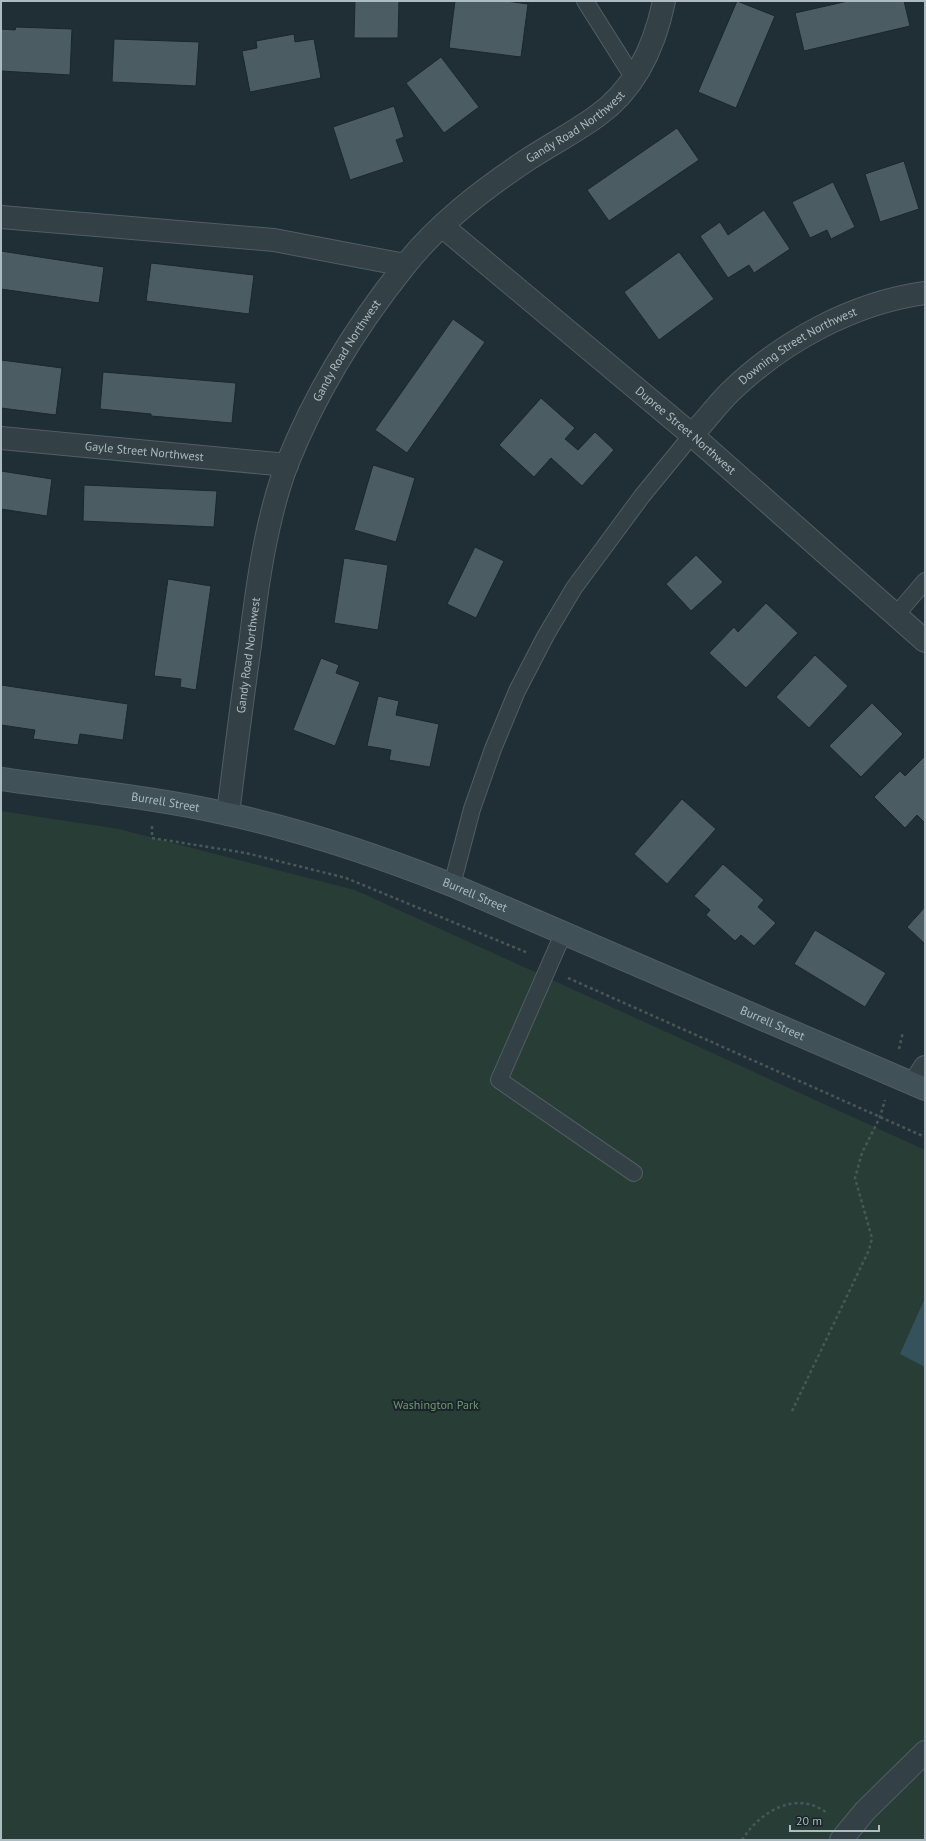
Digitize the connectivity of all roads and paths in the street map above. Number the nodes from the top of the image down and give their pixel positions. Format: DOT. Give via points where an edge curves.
graph roads {
  1 [pos="585,1"];
  2 [pos="664,1"];
  3 [pos="633,77"];
  4 [pos="1,217"];
  5 [pos="442,226"];
  6 [pos="405,265"];
  7 [pos="925,293"];
  8 [pos="692,435"];
  9 [pos="1,438"];
  10 [pos="287,465"];
  11 [pos="925,581"];
  12 [pos="896,615"];
  13 [pos="925,641"];
  14 [pos="1,779"];
  15 [pos="154,801"];
  16 [pos="228,814"];
  17 [pos="452,885"];
  18 [pos="563,934"];
  19 [pos="550,968"];
  20 [pos="903,1032"];
  21 [pos="893,1075"];
  22 [pos="921,1080"];
  23 [pos="880,1117"];
  24 [pos="925,1137"];
  25 [pos="634,1173"];
  26 [pos="792,1411"];
  27 [pos="925,1752"];
  28 [pos="845,1836"];
  29 [pos="742,1840"];
  1 -- 3 [label="lane"];
  2 -- 3 [label="street, Gandy Road Northwest" via="659,26 649,52"];
  3 -- 5 [label="street, Gandy Road Northwest" via="599,114 520,165"];
  4 -- 6 [label="street" via="274,240"];
  5 -- 6 [label="street, Gandy Road Northwest"];
  5 -- 8 [label="street, Dupree Street Northwest"];
  6 -- 10 [label="street, Gandy Road Northwest" via="374,305 336,364"];
  7 -- 8 [label="street, Downing Street Northwest" via="907,295 861,309 814,330 770,358 730,392"];
  8 -- 12 [label="street, Dupree Street Northwest"];
  8 -- 17 [label="lane" via="642,496 574,588 546,635 517,691 493,749 472,809"];
  9 -- 10 [label="street, Gayle Street Northwest"];
  10 -- 16 [label="street, Gandy Road Northwest" via="272,517 257,587"];
  11 -- 12 [label="lane"];
  12 -- 13 [label="street, Dupree Street Northwest"];
  14 -- 15 [label="street, Burrell Street"];
  15 -- 16 [label="street, Burrell Street"];
  15 -- 19 [label="path" via="152,838 246,853 346,878 526,952"];
  16 -- 17 [label="street, Burrell Street" via="306,833 388,859"];
  17 -- 18 [label="street, Burrell Street"];
  18 -- 19 [label="lane"];
  18 -- 21 [label="street, Burrell Street"];
  19 -- 23 [label="path" via="578,983"];
  19 -- 25 [label="lane" via="499,1080"];
  20 -- 21 [label="path"];
  21 -- 22 [label="street, Burrell Street"];
  21 -- 23 [label="path"];
  23 -- 24 [label="path"];
  23 -- 26 [label="path" via="862,1152 855,1178 872,1238"];
  27 -- 28 [label="street" via="865,1812"];
  28 -- 29 [label="path" via="820,1807 804,1802 790,1803 762,1816 750,1827"];
}
